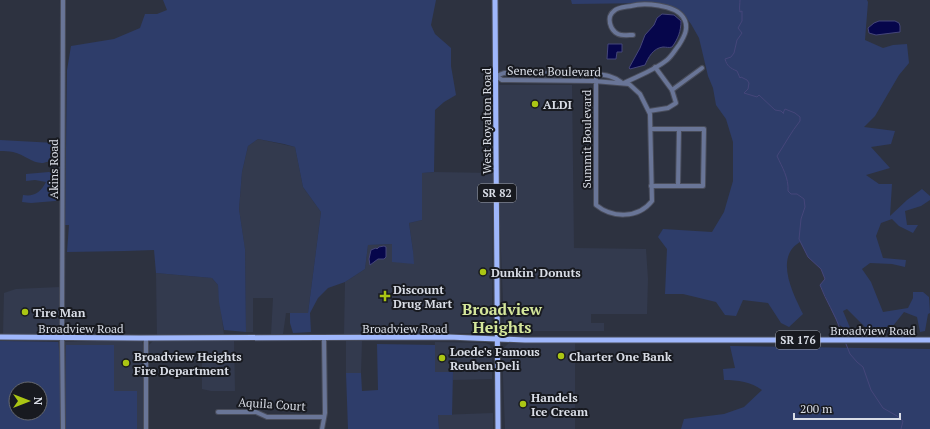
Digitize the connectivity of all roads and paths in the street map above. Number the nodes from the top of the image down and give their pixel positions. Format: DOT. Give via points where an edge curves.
graph roads {
  1 [pos="64,0"];
  2 [pos="495,0"];
  3 [pos="633,35"];
  4 [pos="655,67"];
  5 [pos="702,68"];
  6 [pos="596,74"];
  7 [pos="496,76"];
  8 [pos="596,81"];
  9 [pos="622,83"];
  10 [pos="672,90"];
  11 [pos="649,111"];
  12 [pos="651,129"];
  13 [pos="679,129"];
  14 [pos="651,186"];
  15 [pos="678,186"];
  16 [pos="652,201"];
  17 [pos="0,337"];
  18 [pos="62,338"];
  19 [pos="146,338"];
  20 [pos="324,338"];
  21 [pos="498,339"];
  22 [pos="930,340"];
  23 [pos="218,412"];
  24 [pos="324,417"];
  25 [pos="63,429"];
  26 [pos="146,429"];
  27 [pos="322,429"];
  28 [pos="498,429"];
  1 -- 18 [label="street, Akins Road"];
  2 -- 7 [label="main road, West Royalton Road / SR 82"];
  3 -- 4 [label="street" via="619,34 613,30 610,26 610,15 613,11 635,4 647,4 669,8 684,17 684,37 668,60"];
  4 -- 9 [label="street"];
  4 -- 10 [label="street"];
  5 -- 10 [label="street"];
  6 -- 7 [label="street, Seneca Boulevard" via="504,73"];
  6 -- 8 [label="street, Summit Boulevard"];
  6 -- 9 [label="street, Seneca Boulevard" via="609,75"];
  7 -- 8 [label="street, Seneca Boulevard" via="502,80"];
  7 -- 21 [label="main road, West Royalton Road / SR 82"];
  8 -- 9 [label="street, Seneca Boulevard"];
  8 -- 16 [label="street, Summit Boulevard" via="596,205 608,213 624,215 639,211"];
  9 -- 11 [label="street, Seneca Boulevard" via="628,84 640,94"];
  10 -- 11 [label="street" via="676,103 668,108"];
  11 -- 12 [label="street, Seneca Boulevard"];
  12 -- 13 [label="street"];
  12 -- 14 [label="street, Seneca Boulevard"];
  13 -- 15 [label="street"];
  13 -- 15 [label="street" via="704,129 703,186"];
  14 -- 15 [label="street"];
  14 -- 16 [label="street, Seneca Boulevard"];
  17 -- 18 [label="main road, Broadview Road / SR 176"];
  18 -- 19 [label="main road, Broadview Road / SR 176"];
  18 -- 25 [label="street, Akins Road"];
  19 -- 20 [label="main road, Broadview Road / SR 176"];
  19 -- 26 [label="street"];
  20 -- 21 [label="main road, Broadview Road / SR 176"];
  20 -- 24 [label="street"];
  21 -- 22 [label="main road, Broadview Road / SR 176"];
  21 -- 28 [label="main road, SR 82"];
  23 -- 24 [label="street, Aquila Court" via="256,412 267,417"];
  24 -- 27 [label="street"];
}
